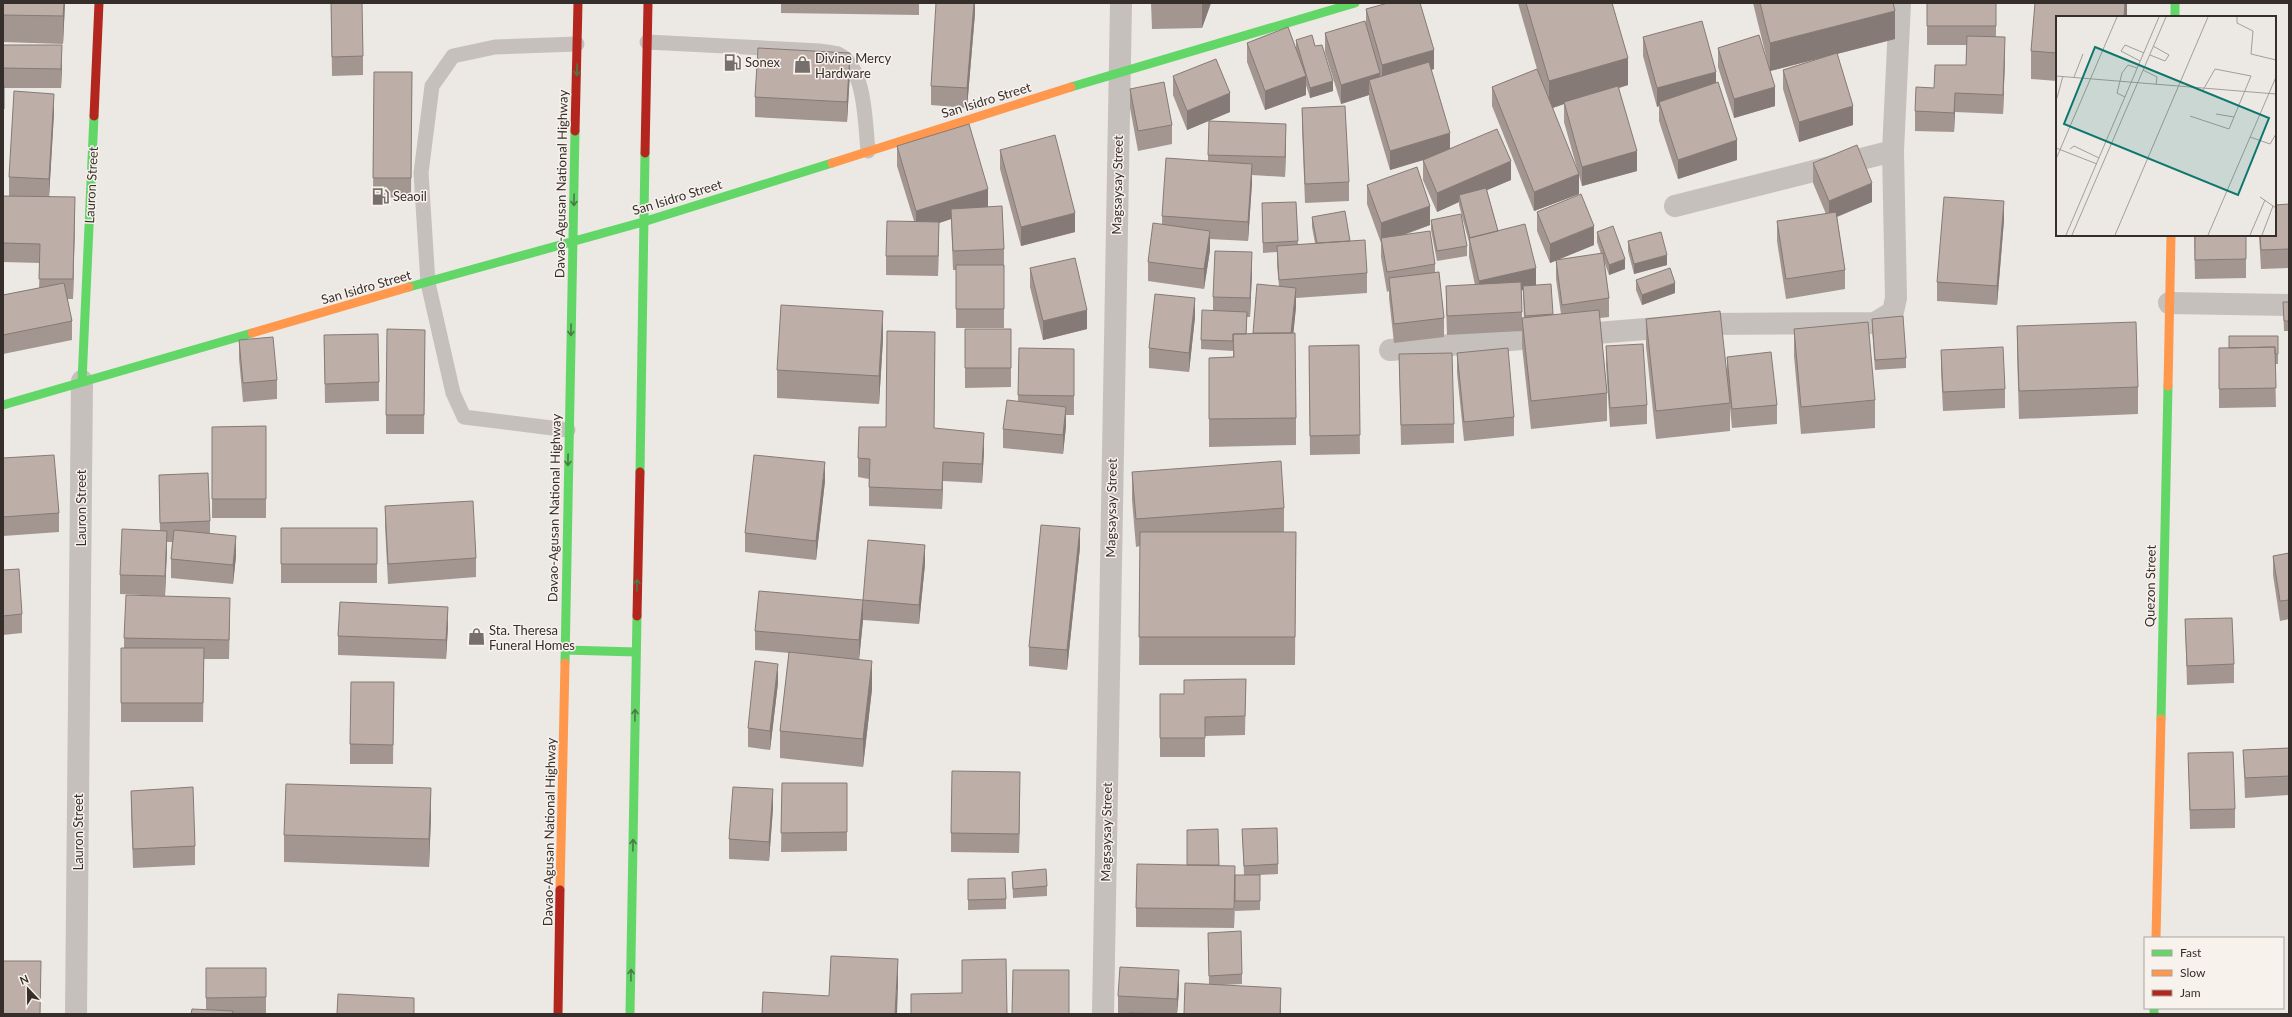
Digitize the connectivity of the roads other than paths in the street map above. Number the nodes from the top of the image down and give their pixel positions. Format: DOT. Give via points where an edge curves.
graph roads {
  1 [pos="99,3"];
  2 [pos="578,3"];
  3 [pos="648,3"];
  4 [pos="1121,3"];
  5 [pos="1355,3"];
  6 [pos="1900,3"];
  7 [pos="2175,3"];
  8 [pos="2175,16"];
  9 [pos="647,42"];
  10 [pos="577,44"];
  11 [pos="1120,72"];
  12 [pos="868,151"];
  13 [pos="1893,152"];
  14 [pos="1675,206"];
  15 [pos="643,222"];
  16 [pos="2171,236"];
  17 [pos="573,240"];
  18 [pos="428,283"];
  19 [pos="2170,303"];
  20 [pos="2289,305"];
  21 [pos="1390,350"];
  22 [pos="82,381"];
  23 [pos="3,405"];
  24 [pos="568,430"];
  25 [pos="565,650"];
  26 [pos="636,652"];
  27 [pos="2156,937"];
  28 [pos="76,1014"];
  29 [pos="558,1014"];
  30 [pos="630,1014"];
  31 [pos="1102,1014"];
  1 -- 22 [label="main road, Lauron Street"];
  2 -- 10 [label="main road, Davao-Agusan National Highway"];
  3 -- 9 [label="main road"];
  4 -- 11 [label="street, Magsaysay Street"];
  5 -- 11 [label="main road, San Isidro Street"];
  6 -- 13 [label="street"];
  7 -- 8 [label="main road"];
  9 -- 12 [label="lane" via="838,54 849,62 859,80"];
  9 -- 15 [label="main road"];
  10 -- 17 [label="main road, Davao-Agusan National Highway, one-way"];
  10 -- 18 [label="lane" via="495,47 453,56 432,86 421,173"];
  11 -- 12 [label="main road, San Isidro Street"];
  11 -- 31 [label="street, Magsaysay Street"];
  12 -- 15 [label="main road, San Isidro Street"];
  13 -- 14 [label="street"];
  13 -- 21 [label="street" via="1896,298 1893,312 1875,323 1706,324"];
  15 -- 17 [label="main road, San Isidro Street"];
  26 -- 15 [label="main road, one-way"];
  16 -- 19 [label="main road, Quezon Street"];
  17 -- 18 [label="main road, San Isidro Street"];
  17 -- 24 [label="main road, Davao-Agusan National Highway, one-way"];
  18 -- 22 [label="main road, San Isidro Street"];
  18 -- 24 [label="lane" via="453,393 464,417"];
  19 -- 20 [label="street"];
  19 -- 27 [label="main road, Quezon Street"];
  22 -- 23 [label="main road, San Isidro Street"];
  22 -- 28 [label="street, Lauron Street"];
  24 -- 25 [label="main road, Davao-Agusan National Highway, one-way"];
  25 -- 26 [label="main road"];
  25 -- 29 [label="main road, Davao-Agusan National Highway"];
  30 -- 26 [label="main road, one-way"];
}
